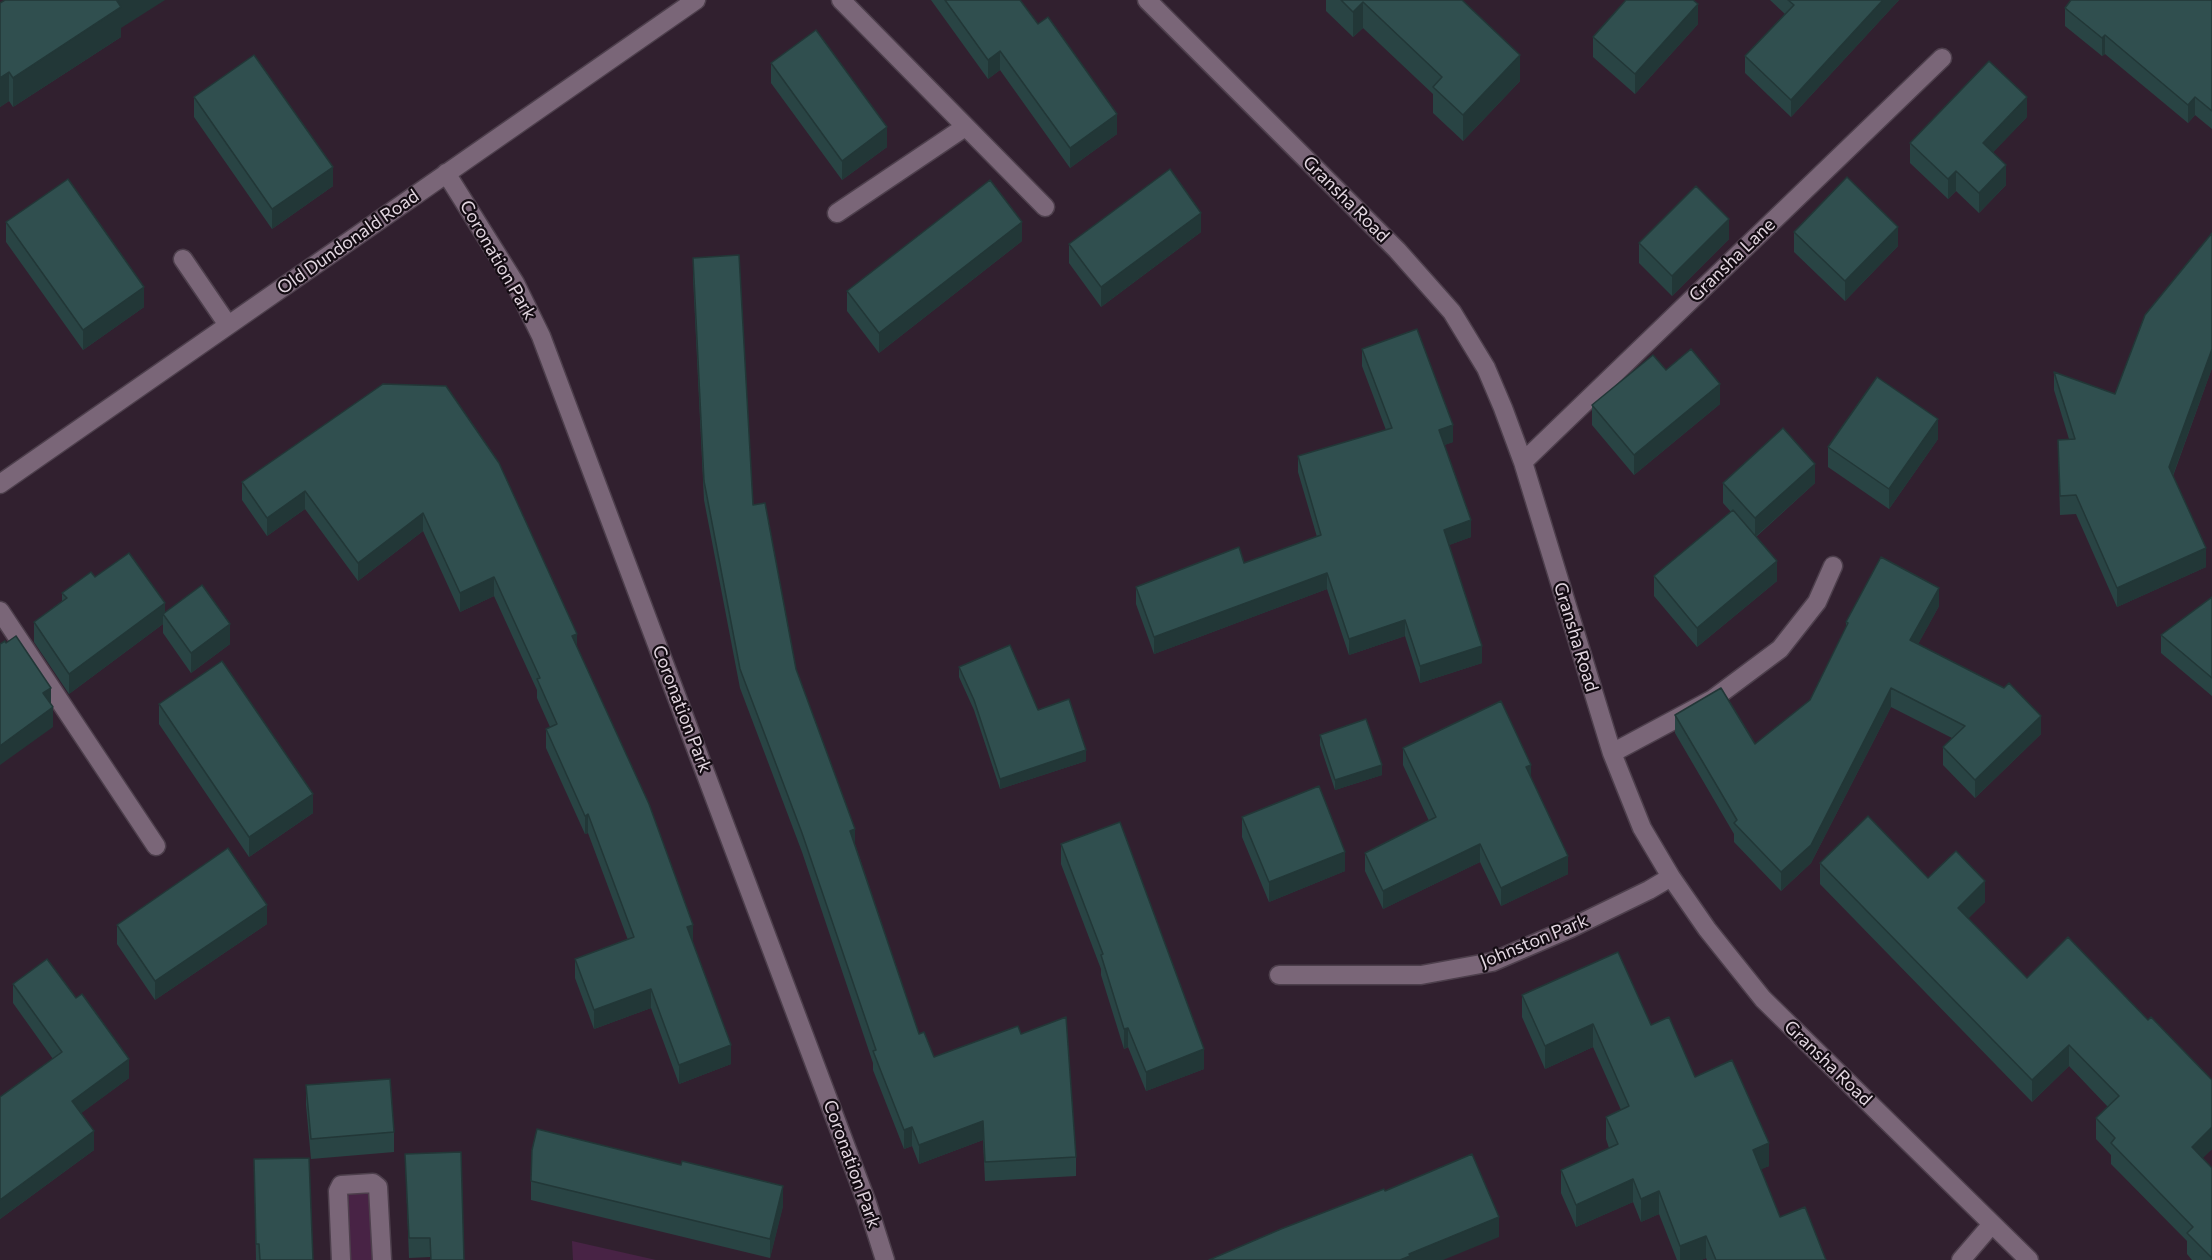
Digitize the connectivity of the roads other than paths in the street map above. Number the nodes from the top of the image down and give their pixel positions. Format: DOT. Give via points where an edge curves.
graph roads {
  1 [pos="696,0"];
  2 [pos="841,0"];
  3 [pos="1147,0"];
  4 [pos="1942,57"];
  5 [pos="965,127"];
  6 [pos="446,173"];
  7 [pos="1045,207"];
  8 [pos="837,213"];
  9 [pos="183,259"];
  10 [pos="228,325"];
  11 [pos="1522,462"];
  12 [pos="0,484"];
  13 [pos="1833,566"];
  14 [pos="0,611"];
  15 [pos="1612,753"];
  16 [pos="156,846"];
  17 [pos="1671,877"];
  18 [pos="1280,975"];
  19 [pos="1992,1224"];
  20 [pos="340,1260"];
  21 [pos="382,1260"];
  22 [pos="885,1260"];
  23 [pos="1961,1260"];
  24 [pos="2029,1260"];
  1 -- 6 [label="street, Old Dundonald Road"];
  2 -- 5 [label="street"];
  3 -- 11 [label="street, Gransha Road" via="1397,250 1452,312 1486,368"];
  4 -- 11 [label="street, Gransha Lane"];
  5 -- 7 [label="street"];
  5 -- 8 [label="street"];
  6 -- 10 [label="street, Old Dundonald Road"];
  6 -- 22 [label="street, Coronation Park" via="515,283 542,336"];
  9 -- 10 [label="street"];
  10 -- 12 [label="street, Old Dundonald Road"];
  11 -- 15 [label="street, Gransha Road"];
  13 -- 15 [label="street" via="1817,602 1780,649 1713,699"];
  14 -- 16 [label="street"];
  15 -- 17 [label="street, Gransha Road" via="1642,828"];
  17 -- 18 [label="street, Johnston Park" via="1571,928 1492,962 1421,975"];
  17 -- 19 [label="street, Gransha Road" via="1763,999"];
  19 -- 23 [label="street"];
  19 -- 24 [label="street, Gransha Road"];
  20 -- 21 [label="street" via="338,1191 341,1185 373,1183 378,1187"];
}
